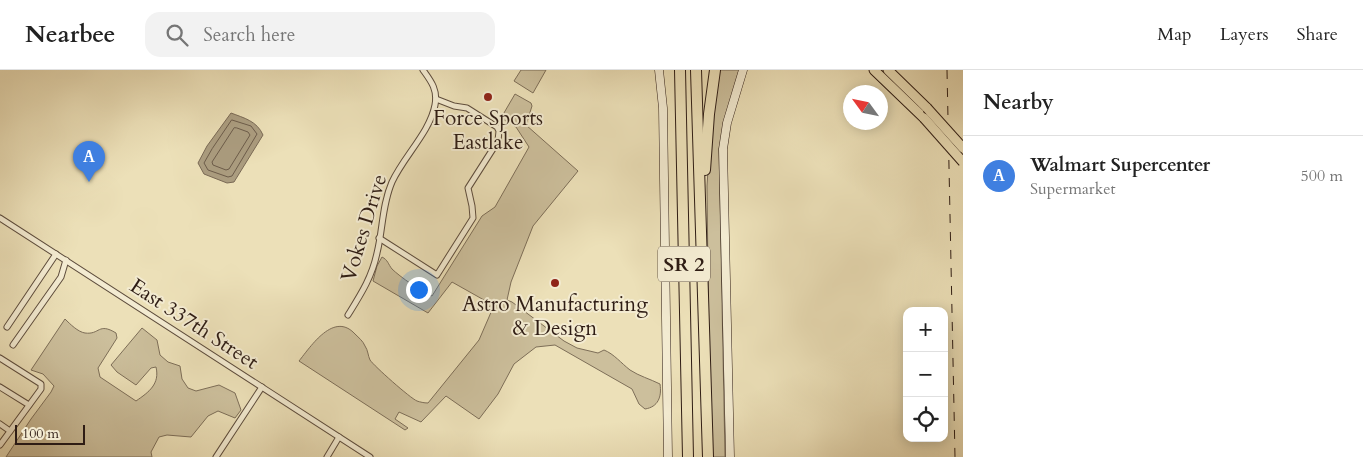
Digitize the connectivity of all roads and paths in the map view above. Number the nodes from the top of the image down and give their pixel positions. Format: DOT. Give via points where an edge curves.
graph roads {
  1 [pos="423,70"];
  2 [pos="659,70"];
  3 [pos="676,70"];
  4 [pos="680,70"];
  5 [pos="696,70"];
  6 [pos="715,70"];
  7 [pos="743,70"];
  8 [pos="874,70"];
  9 [pos="888,70"];
  10 [pos="436,99"];
  11 [pos="681,100"];
  12 [pos="963,148"];
  13 [pos="963,162"];
  14 [pos="700,213"];
  15 [pos="0,218"];
  16 [pos="379,238"];
  17 [pos="56,254"];
  18 [pos="66,260"];
  19 [pos="348,315"];
  20 [pos="7,326"];
  21 [pos="14,345"];
  22 [pos="0,358"];
  23 [pos="0,387"];
  24 [pos="262,387"];
  25 [pos="29,405"];
  26 [pos="0,424"];
  27 [pos="10,431"];
  28 [pos="340,438"];
  29 [pos="0,445"];
  30 [pos="216,457"];
  31 [pos="327,457"];
  32 [pos="370,457"];
  33 [pos="668,457"];
  34 [pos="688,457"];
  35 [pos="708,457"];
  36 [pos="730,457"];
  1 -- 10 [label="street" via="433,84"];
  2 -- 33 [label="street" via="663,108"];
  3 -- 11 [label="highway"];
  4 -- 11 [label="highway, SR 2"];
  5 -- 14 [label="highway, SR 2"];
  6 -- 14 [label="highway"];
  7 -- 36 [label="street" via="727,123 723,149"];
  8 -- 13 [label="main road, bridge" via="924,118"];
  9 -- 12 [label="main road, bridge"];
  10 -- 16 [label="street, Vokes Drive" via="428,124 392,181"];
  10 -- 16 [label="street" via="467,108 499,131 499,139 468,188 473,218 437,275"];
  11 -- 34 [label="highway, SR 2"];
  14 -- 35 [label="highway, SR 2"];
  15 -- 17 [label="street, East 337th Street"];
  16 -- 19 [label="street, Vokes Drive" via="368,282"];
  17 -- 18 [label="street, East 337th Street"];
  17 -- 20 [label="street"];
  18 -- 21 [label="street" via="61,277"];
  18 -- 24 [label="street, East 337th Street"];
  22 -- 25 [label="street" via="41,384"];
  23 -- 25 [label="street"];
  24 -- 28 [label="street, East 337th Street"];
  24 -- 30 [label="street"];
  25 -- 27 [label="street"];
  26 -- 27 [label="street"];
  27 -- 29 [label="street"];
  28 -- 31 [label="street"];
  28 -- 32 [label="street, East 337th Street"];
}
